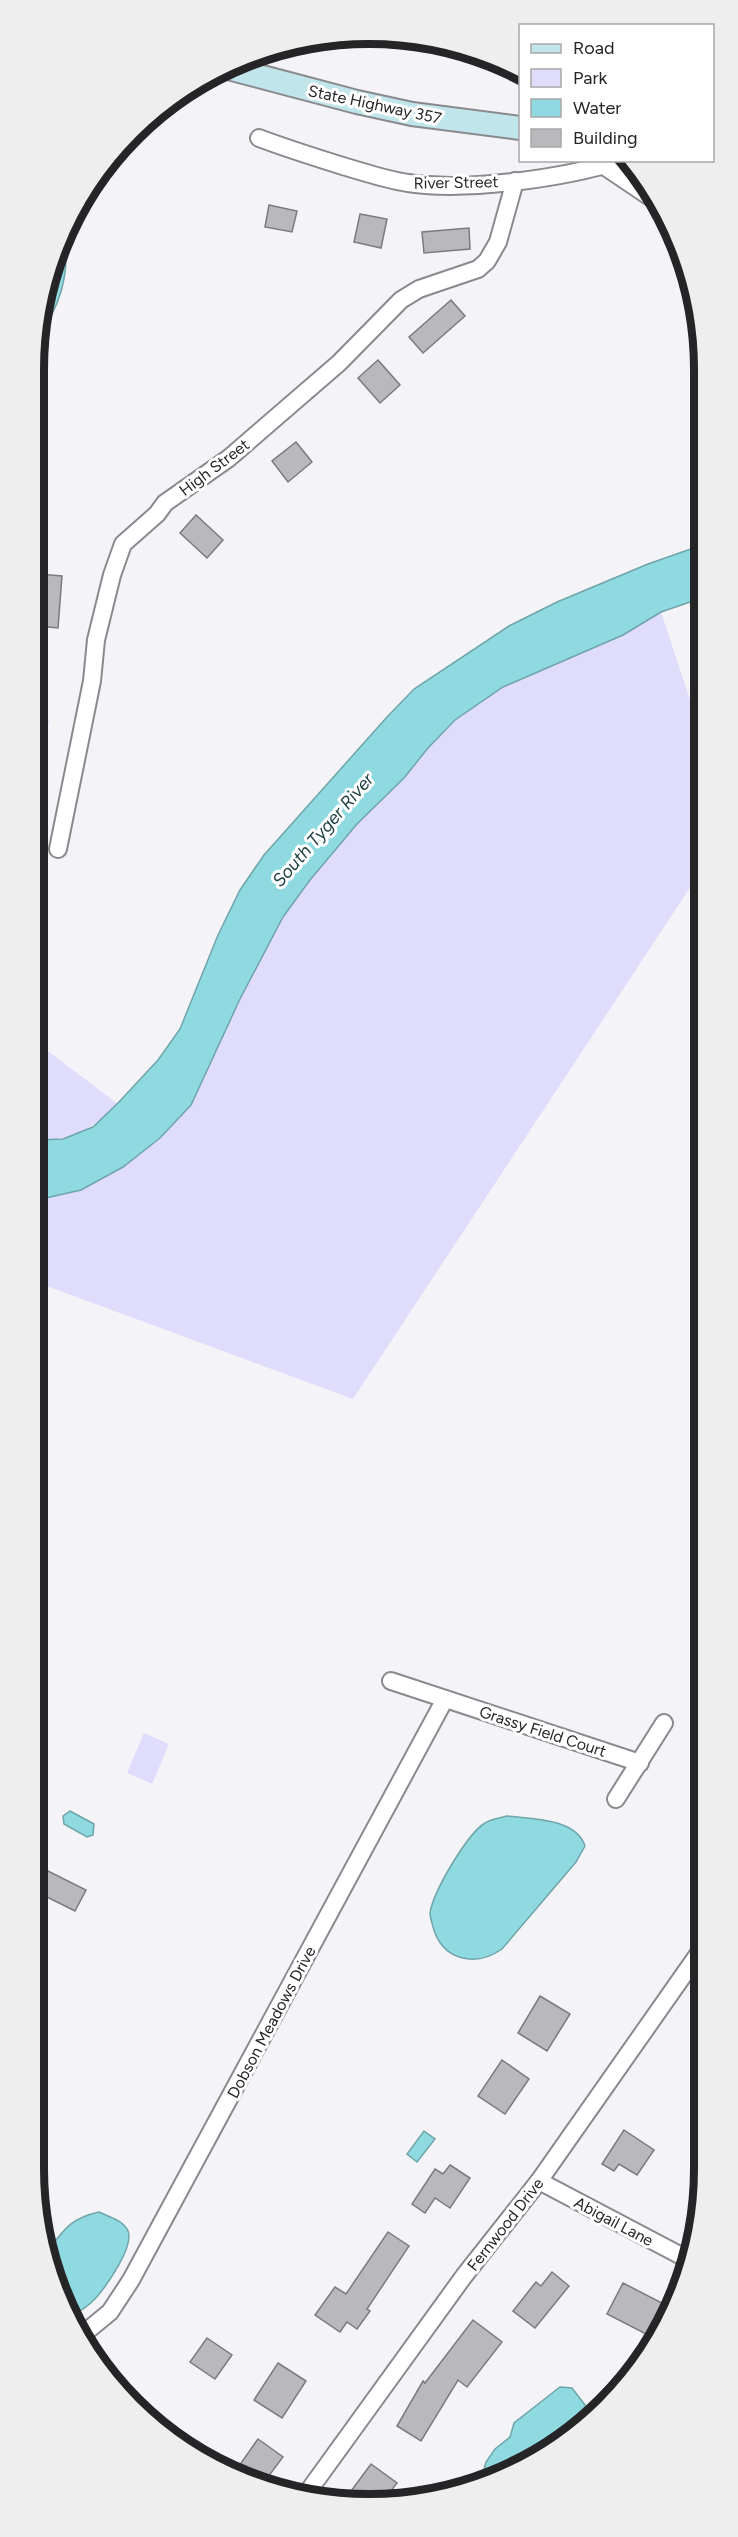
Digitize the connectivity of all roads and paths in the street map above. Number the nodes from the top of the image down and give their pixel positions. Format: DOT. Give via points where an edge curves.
graph roads {
  1 [pos="238,71"];
  2 [pos="519,128"];
  3 [pos="259,138"];
  4 [pos="616,162"];
  5 [pos="604,166"];
  6 [pos="515,181"];
  7 [pos="642,192"];
  8 [pos="58,849"];
  9 [pos="391,1681"];
  10 [pos="445,1699"];
  11 [pos="664,1723"];
  12 [pos="640,1763"];
  13 [pos="616,1798"];
  14 [pos="694,1960"];
  15 [pos="539,2181"];
  16 [pos="682,2257"];
  17 [pos="87,2331"];
  18 [pos="311,2488"];
  1 -- 2 [label="main road, State Highway 357" via="412,114"];
  3 -- 6 [label="street, River Street" via="388,180 482,185"];
  4 -- 5 [label="street, River Street"];
  5 -- 6 [label="street, River Street"];
  5 -- 7 [label="street"];
  6 -- 8 [label="street, High Street" via="498,242 487,261 478,269 419,289 401,300 339,363 229,458 165,503 123,544 96,640 92,681"];
  9 -- 10 [label="street, Grassy Field Court"];
  10 -- 12 [label="street, Grassy Field Court"];
  10 -- 17 [label="street, Dobson Meadows Drive" via="131,2280 110,2312"];
  11 -- 12 [label="street"];
  12 -- 13 [label="street"];
  14 -- 15 [label="street, Fernwood Drive"];
  15 -- 16 [label="street, Abigail Lane"];
  15 -- 18 [label="street, Fernwood Drive" via="464,2276"];
}
